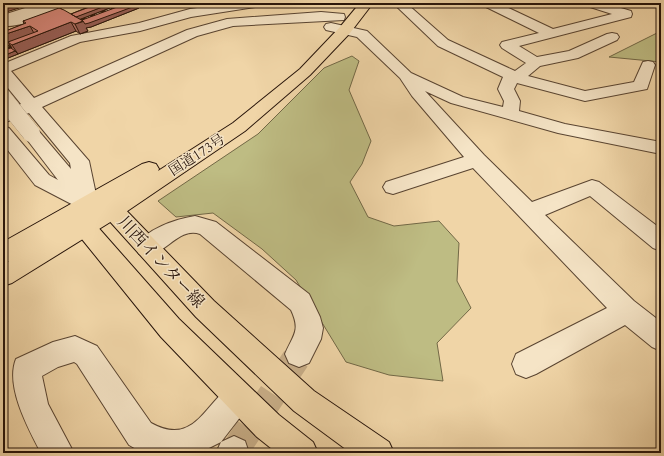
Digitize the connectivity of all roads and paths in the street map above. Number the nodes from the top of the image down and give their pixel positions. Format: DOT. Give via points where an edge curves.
graph roads {
  1 [pos="255,3"];
  2 [pos="353,3"];
  3 [pos="367,3"];
  4 [pos="399,3"];
  5 [pos="488,3"];
  6 [pos="591,3"];
  7 [pos="184,14"];
  8 [pos="125,23"];
  9 [pos="338,25"];
  10 [pos="550,33"];
  11 [pos="612,37"];
  12 [pos="535,62"];
  13 [pos="648,65"];
  14 [pos="3,71"];
  15 [pos="405,75"];
  16 [pos="514,76"];
  17 [pos="3,98"];
  18 [pos="32,106"];
  19 [pos="510,114"];
  20 [pos="3,118"];
  21 [pos="3,132"];
  22 [pos="661,148"];
  23 [pos="477,160"];
  24 [pos="393,187"];
  25 [pos="530,212"];
  26 [pos="95,214"];
  27 [pos="661,242"];
  28 [pos="147,247"];
  29 [pos="3,253"];
  30 [pos="3,276"];
  31 [pos="625,309"];
  32 [pos="657,328"];
  33 [pos="299,354"];
  34 [pos="526,364"];
  35 [pos="238,397"];
  36 [pos="58,453"];
  37 [pos="302,453"];
  38 [pos="378,453"];
  1 -- 7 [label="street"];
  2 -- 9 [label="main road, 国道173号"];
  3 -- 9 [label="main road, 国道173号"];
  4 -- 16 [label="street" via="443,43"];
  5 -- 10 [label="street"];
  6 -- 10 [label="street" via="626,14"];
  7 -- 8 [label="street"];
  7 -- 14 [label="street" via="140,28 76,40"];
  9 -- 15 [label="street" via="362,34"];
  9 -- 18 [label="street" via="321,16 232,22 192,33"];
  9 -- 26 [label="main road, 国道173号" via="305,72 239,127"];
  10 -- 12 [label="street" via="507,45"];
  11 -- 12 [label="street" via="572,54"];
  12 -- 16 [label="street"];
  13 -- 16 [label="street" via="641,86 585,96"];
  14 -- 18 [label="street"];
  15 -- 19 [label="street" via="457,100"];
  15 -- 23 [label="street"];
  16 -- 19 [label="street" via="506,89 512,100"];
  17 -- 26 [label="street, bridge"];
  18 -- 20 [label="street"];
  18 -- 26 [label="street" via="79,161"];
  19 -- 22 [label="street"];
  21 -- 26 [label="street" via="42,180"];
  23 -- 24 [label="street"];
  23 -- 25 [label="street"];
  25 -- 27 [label="street" via="592,187"];
  25 -- 31 [label="street"];
  26 -- 28 [label="main road, 川西インター線"];
  26 -- 29 [label="main road, 国道173号"];
  26 -- 30 [label="main road, 国道173号"];
  26 -- 35 [label="main road" via="170,328"];
  28 -- 33 [label="street" via="176,228 195,224 208,228 300,302 309,320 310,337"];
  28 -- 38 [label="main road, 川西インター線" via="205,309 304,401"];
  31 -- 32 [label="street"];
  31 -- 34 [label="street" via="611,320"];
  35 -- 36 [label="street" via="210,431 182,445 161,446 140,434 87,354 75,350 53,355 26,369 34,409"];
  35 -- 37 [label="main road" via="268,426"];
}
